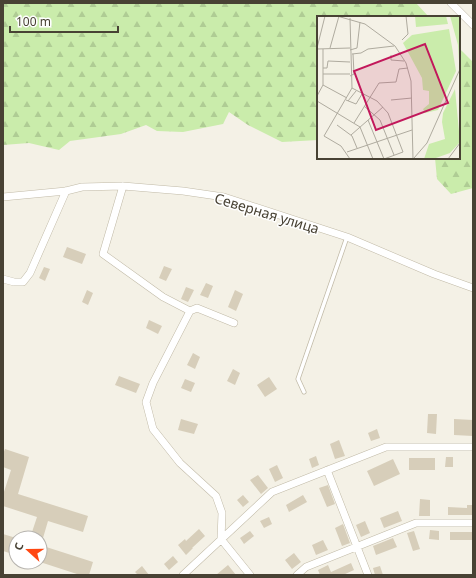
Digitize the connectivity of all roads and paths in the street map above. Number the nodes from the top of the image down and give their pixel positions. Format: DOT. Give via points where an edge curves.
graph roads {
  1 [pos="451,3"];
  2 [pos="473,25"];
  3 [pos="123,186"];
  4 [pos="66,191"];
  5 [pos="3,197"];
  6 [pos="347,237"];
  7 [pos="3,279"];
  8 [pos="473,288"];
  9 [pos="190,311"];
  10 [pos="234,323"];
  11 [pos="304,392"];
  12 [pos="473,448"];
  13 [pos="327,470"];
  14 [pos="473,523"];
  15 [pos="221,539"];
  16 [pos="357,547"];
  17 [pos="182,575"];
  18 [pos="250,575"];
  19 [pos="298,575"];
  20 [pos="368,575"];
  1 -- 2 [label="street"];
  3 -- 4 [label="street, Северная улица" via="82,187"];
  3 -- 6 [label="street, Северная улица" via="224,198"];
  3 -- 9 [label="street" via="103,254 163,297"];
  4 -- 5 [label="street, Северная улица"];
  4 -- 7 [label="street" via="30,273 23,282"];
  6 -- 8 [label="street, Северная улица"];
  6 -- 11 [label="lane" via="298,379"];
  9 -- 10 [label="street" via="197,308"];
  9 -- 15 [label="street" via="146,402 153,429 180,463 216,496 222,513"];
  12 -- 13 [label="street" via="386,447"];
  13 -- 15 [label="street" via="272,492"];
  13 -- 16 [label="street"];
  14 -- 16 [label="street" via="416,523"];
  15 -- 17 [label="street"];
  15 -- 18 [label="street"];
  16 -- 19 [label="street" via="306,567"];
  16 -- 20 [label="street"];
}
